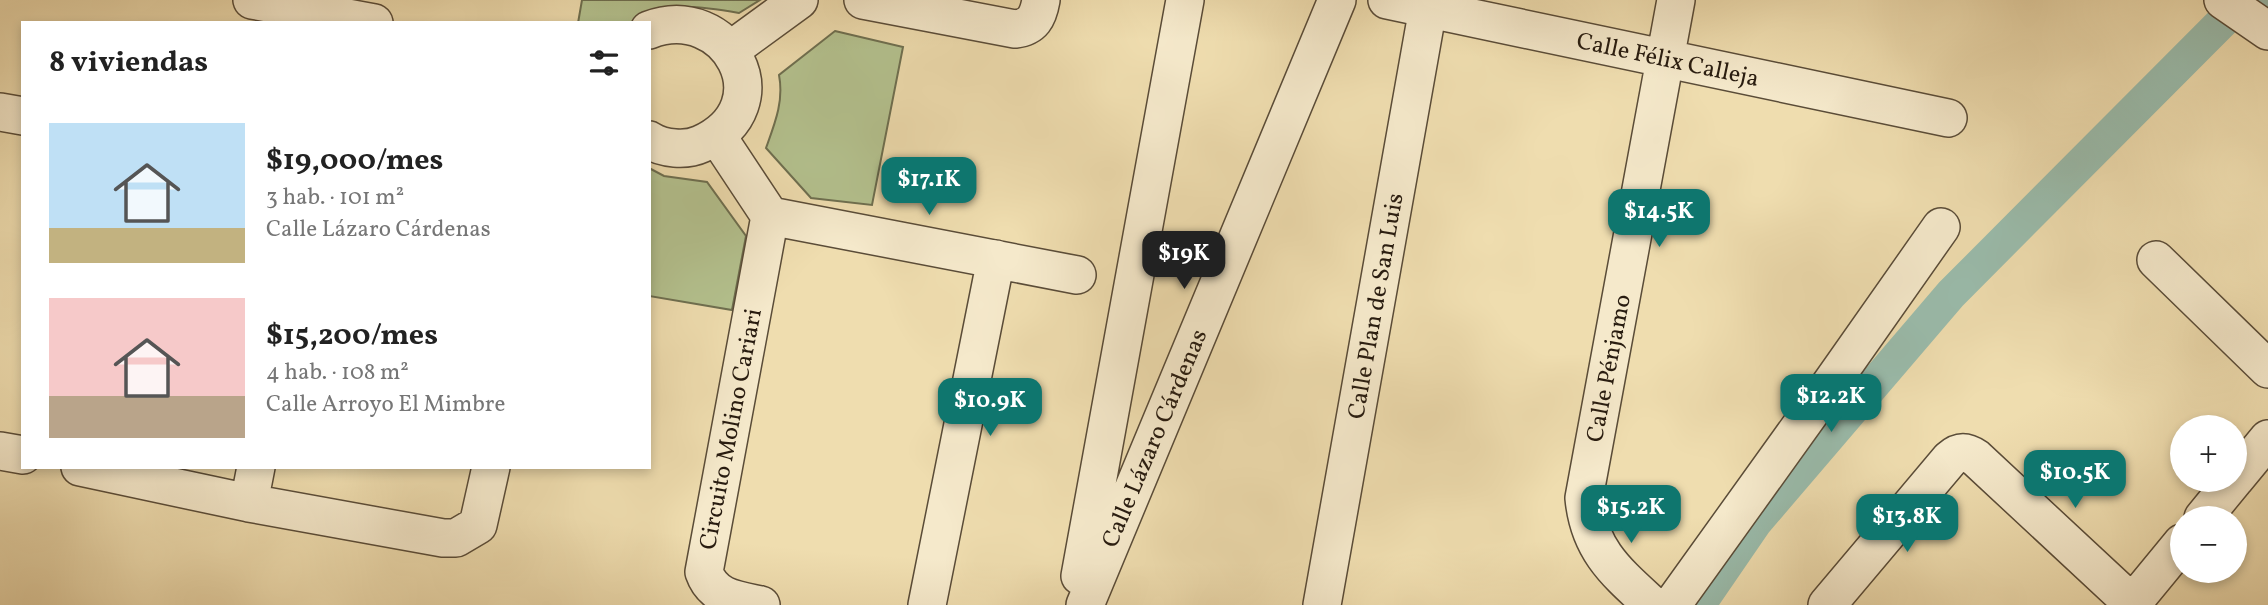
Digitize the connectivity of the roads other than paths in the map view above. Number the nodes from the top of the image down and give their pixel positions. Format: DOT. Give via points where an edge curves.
graph roads {
  1 [pos="252,0"];
  2 [pos="799,0"];
  3 [pos="863,0"];
  4 [pos="1041,0"];
  5 [pos="1185,0"];
  6 [pos="1337,0"];
  7 [pos="1387,0"];
  8 [pos="1676,0"];
  9 [pos="1427,8"];
  10 [pos="363,21"];
  11 [pos="651,29"];
  12 [pos="732,49"];
  13 [pos="1665,58"];
  14 [pos="0,112"];
  15 [pos="21,116"];
  16 [pos="1948,118"];
  17 [pos="717,136"];
  18 [pos="651,141"];
  19 [pos="770,216"];
  20 [pos="1941,227"];
  21 [pos="996,259"];
  22 [pos="2156,260"];
  23 [pos="1077,275"];
  24 [pos="2268,369"];
  25 [pos="2268,439"];
  26 [pos="0,451"];
  27 [pos="21,455"];
  28 [pos="2247,464"];
  29 [pos="89,469"];
  30 [pos="256,469"];
  31 [pos="491,469"];
  32 [pos="2224,492"];
  33 [pos="249,503"];
  34 [pos="2213,506"];
  35 [pos="2170,558"];
  36 [pos="2132,604"];
  37 [pos="761,605"];
  38 [pos="927,605"];
  39 [pos="1075,605"];
  40 [pos="1085,605"];
  41 [pos="1322,605"];
  42 [pos="1652,605"];
  43 [pos="1672,605"];
  44 [pos="1827,605"];
  1 -- 10 [label="street"];
  2 -- 12 [label="street"];
  3 -- 4 [label="street" via="1014,29 1034,21"];
  5 -- 39 [label="street"];
  6 -- 40 [label="street, Calle Lázaro Cárdenas"];
  7 -- 9 [label="street, Calle Félix Calleja"];
  8 -- 13 [label="street, Calle Pénjamo"];
  9 -- 13 [label="street, Calle Félix Calleja"];
  9 -- 41 [label="street, Calle Plan de San Luis"];
  11 -- 12 [label="street" via="679,21 700,24"];
  12 -- 17 [label="street" via="740,66 742,96 731,122"];
  13 -- 16 [label="street, Calle Félix Calleja"];
  13 -- 42 [label="street, Calle Pénjamo" via="1584,498 1587,519 1605,560"];
  14 -- 15 [label="street"];
  17 -- 18 [label="street" via="697,146 675,149"];
  17 -- 19 [label="street"];
  19 -- 21 [label="street"];
  19 -- 37 [label="street, Circuito Molino Cariari" via="704,565 706,579 720,594"];
  20 -- 43 [label="street"];
  21 -- 23 [label="street"];
  21 -- 38 [label="street"];
  22 -- 24 [label="street"];
  25 -- 28 [label="street"];
  26 -- 27 [label="street"];
  29 -- 33 [label="street"];
  30 -- 33 [label="street"];
  31 -- 33 [label="street" via="478,525 456,538"];
  32 -- 34 [label="street"];
  35 -- 36 [label="street"];
  36 -- 44 [label="street" via="1976,458 1961,452 1950,459"];
}
